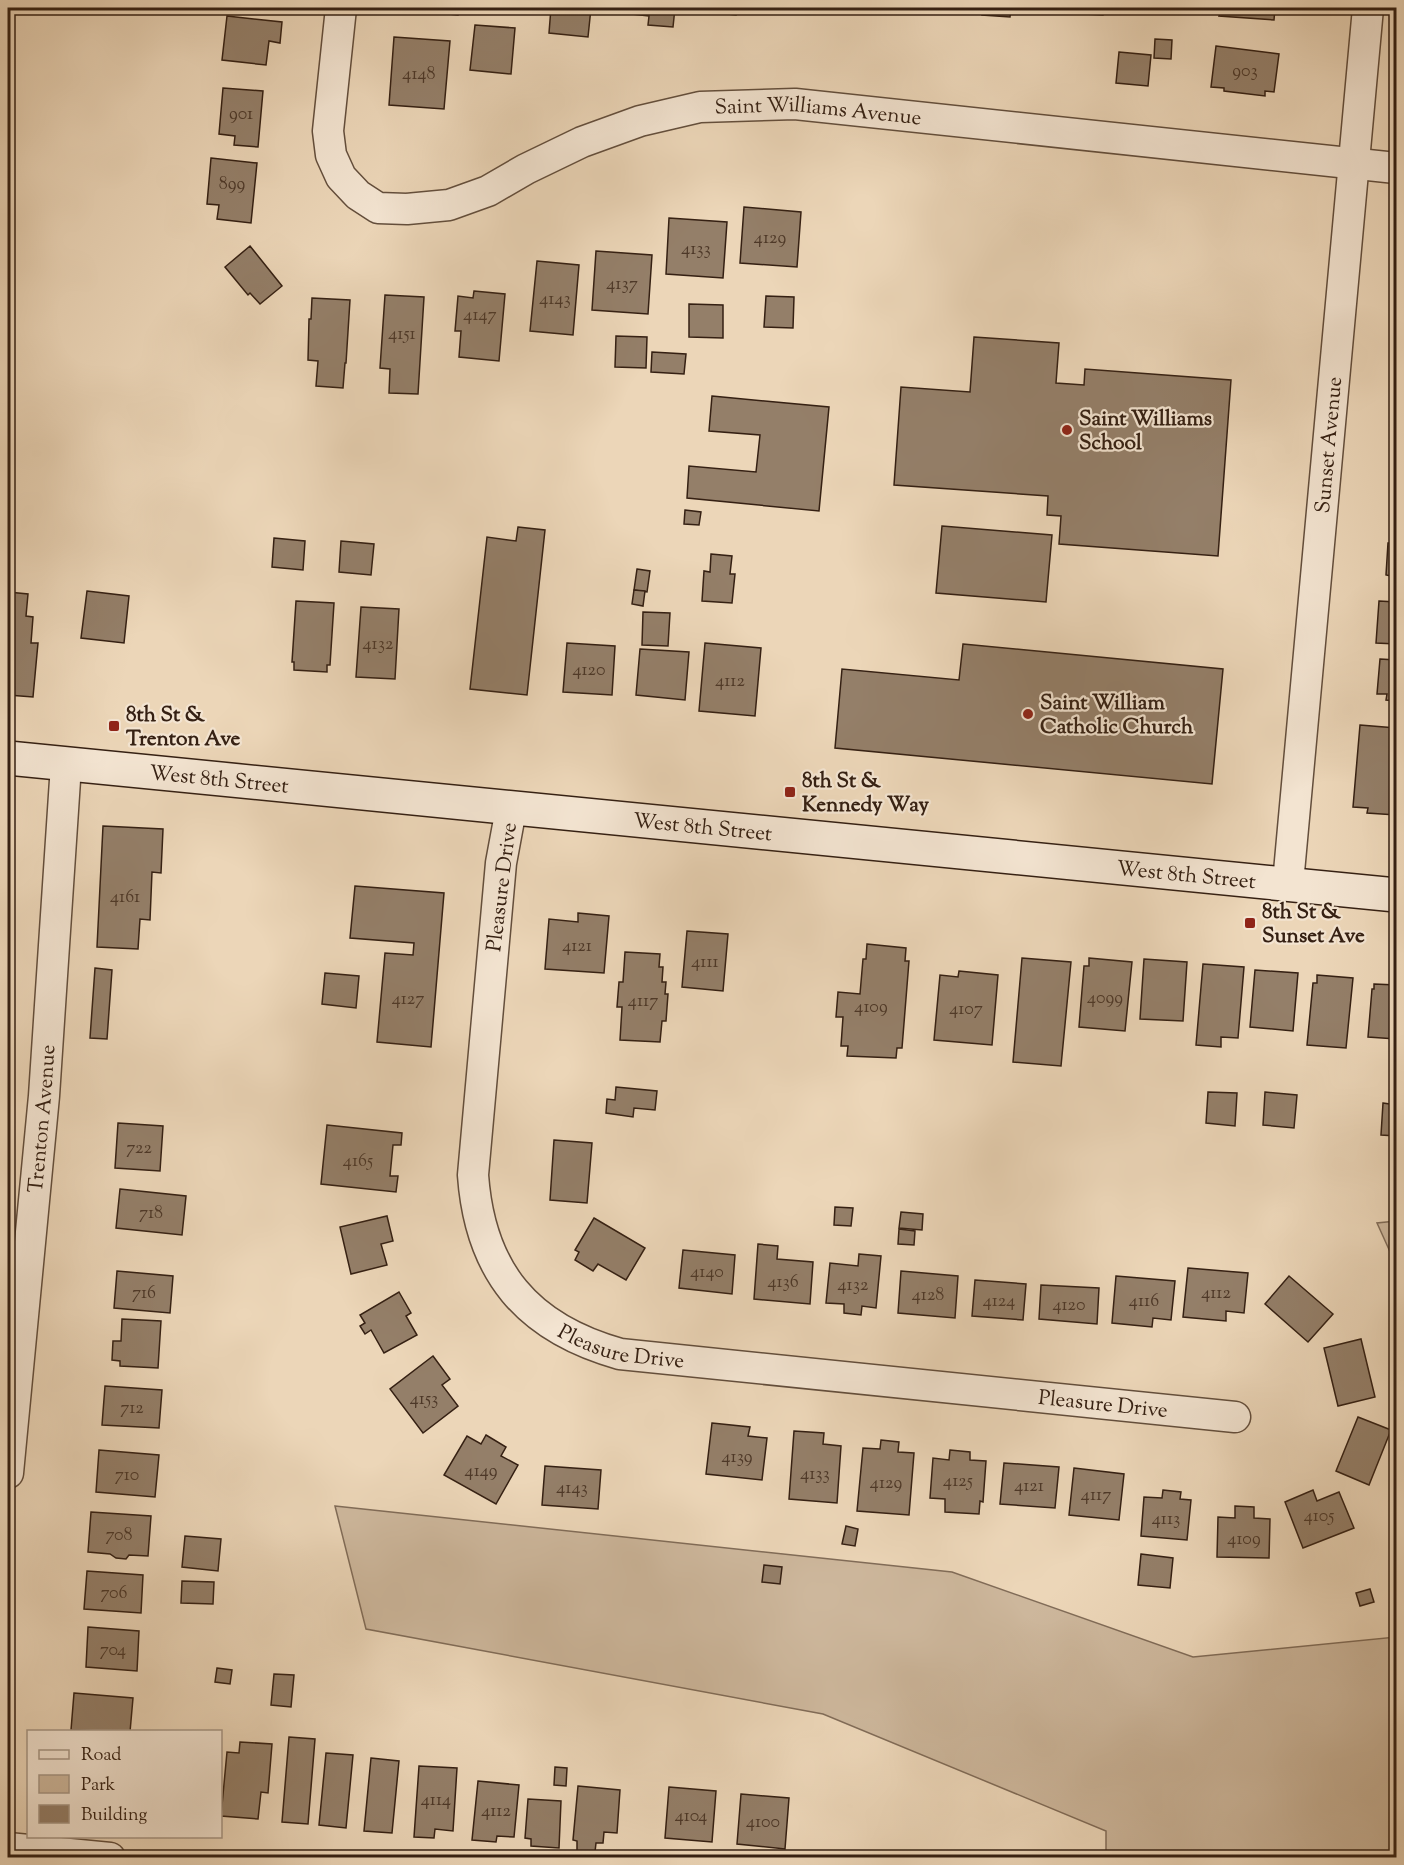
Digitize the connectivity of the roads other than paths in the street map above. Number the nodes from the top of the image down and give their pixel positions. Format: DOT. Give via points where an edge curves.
graph roads {
  1 [pos="341,8"];
  2 [pos="1368,8"];
  3 [pos="1353,163"];
  4 [pos="1396,168"];
  5 [pos="8,758"];
  6 [pos="66,765"];
  7 [pos="511,809"];
  8 [pos="1288,883"];
  9 [pos="1396,895"];
  10 [pos="1235,1417"];
  11 [pos="8,1473"];
  12 [pos="8,1848"];
  13 [pos="110,1857"];
  1 -- 3 [label="street, Saint Williams Avenue" via="328,131 331,155 341,177 378,208 449,205 488,191 582,142 640,121 727,105 795,104"];
  2 -- 3 [label="street, Sunset Avenue"];
  3 -- 4 [label="street, Saint Williams Avenue"];
  3 -- 8 [label="street, Sunset Avenue"];
  5 -- 6 [label="street, West 8th Street"];
  6 -- 7 [label="street, West 8th Street"];
  6 -- 11 [label="street, Trenton Avenue" via="44,1096"];
  7 -- 8 [label="street, West 8th Street"];
  7 -- 10 [label="street, Pleasure Drive" via="501,863 473,1174 482,1233 501,1273 540,1317 565,1334 621,1354"];
  8 -- 9 [label="street, West 8th Street"];
  12 -- 13 [label="street"];
}
